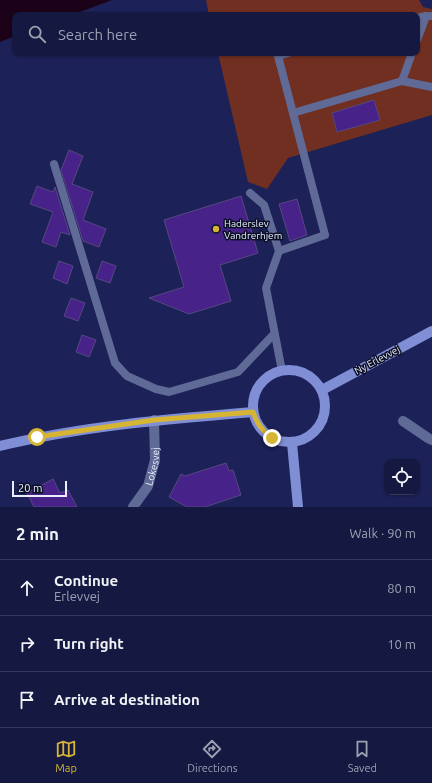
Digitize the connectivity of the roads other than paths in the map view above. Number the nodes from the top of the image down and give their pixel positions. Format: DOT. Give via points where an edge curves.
graph roads {
  1 [pos="429,16"];
  2 [pos="420,34"];
  3 [pos="278,56"];
  4 [pos="411,56"];
  5 [pos="402,80"];
  6 [pos="432,87"];
  7 [pos="293,113"];
  8 [pos="54,164"];
  9 [pos="250,193"];
  10 [pos="279,251"];
  11 [pos="432,331"];
  12 [pos="274,334"];
  13 [pos="282,371"];
  14 [pos="322,390"];
  15 [pos="253,412"];
  16 [pos="154,420"];
  17 [pos="403,421"];
  18 [pos="432,440"];
  19 [pos="292,443"];
  20 [pos="0,446"];
  21 [pos="133,507"];
  22 [pos="298,507"];
  1 -- 2 [label="lane"];
  3 -- 7 [label="lane"];
  4 -- 5 [label="lane"];
  5 -- 6 [label="lane"];
  5 -- 7 [label="lane"];
  7 -- 10 [label="lane" via="325,235"];
  8 -- 12 [label="lane" via="115,362 127,376 169,392 238,372"];
  9 -- 10 [label="lane" via="264,204"];
  10 -- 12 [label="lane" via="266,288"];
  11 -- 14 [label="street, Ny Erlevvej"];
  12 -- 13 [label="lane"];
  13 -- 14 [label="street" via="293,370 305,374 315,380"];
  13 -- 15 [label="street" via="263,382 253,401"];
  14 -- 19 [label="street" via="325,413 321,424 304,440"];
  15 -- 16 [label="street"];
  15 -- 19 [label="street" via="263,431 272,438"];
  16 -- 20 [label="street" via="37,437"];
  16 -- 21 [label="street, Lokesvej" via="155,460 148,486"];
  17 -- 18 [label="street"];
  19 -- 22 [label="street"];
}
